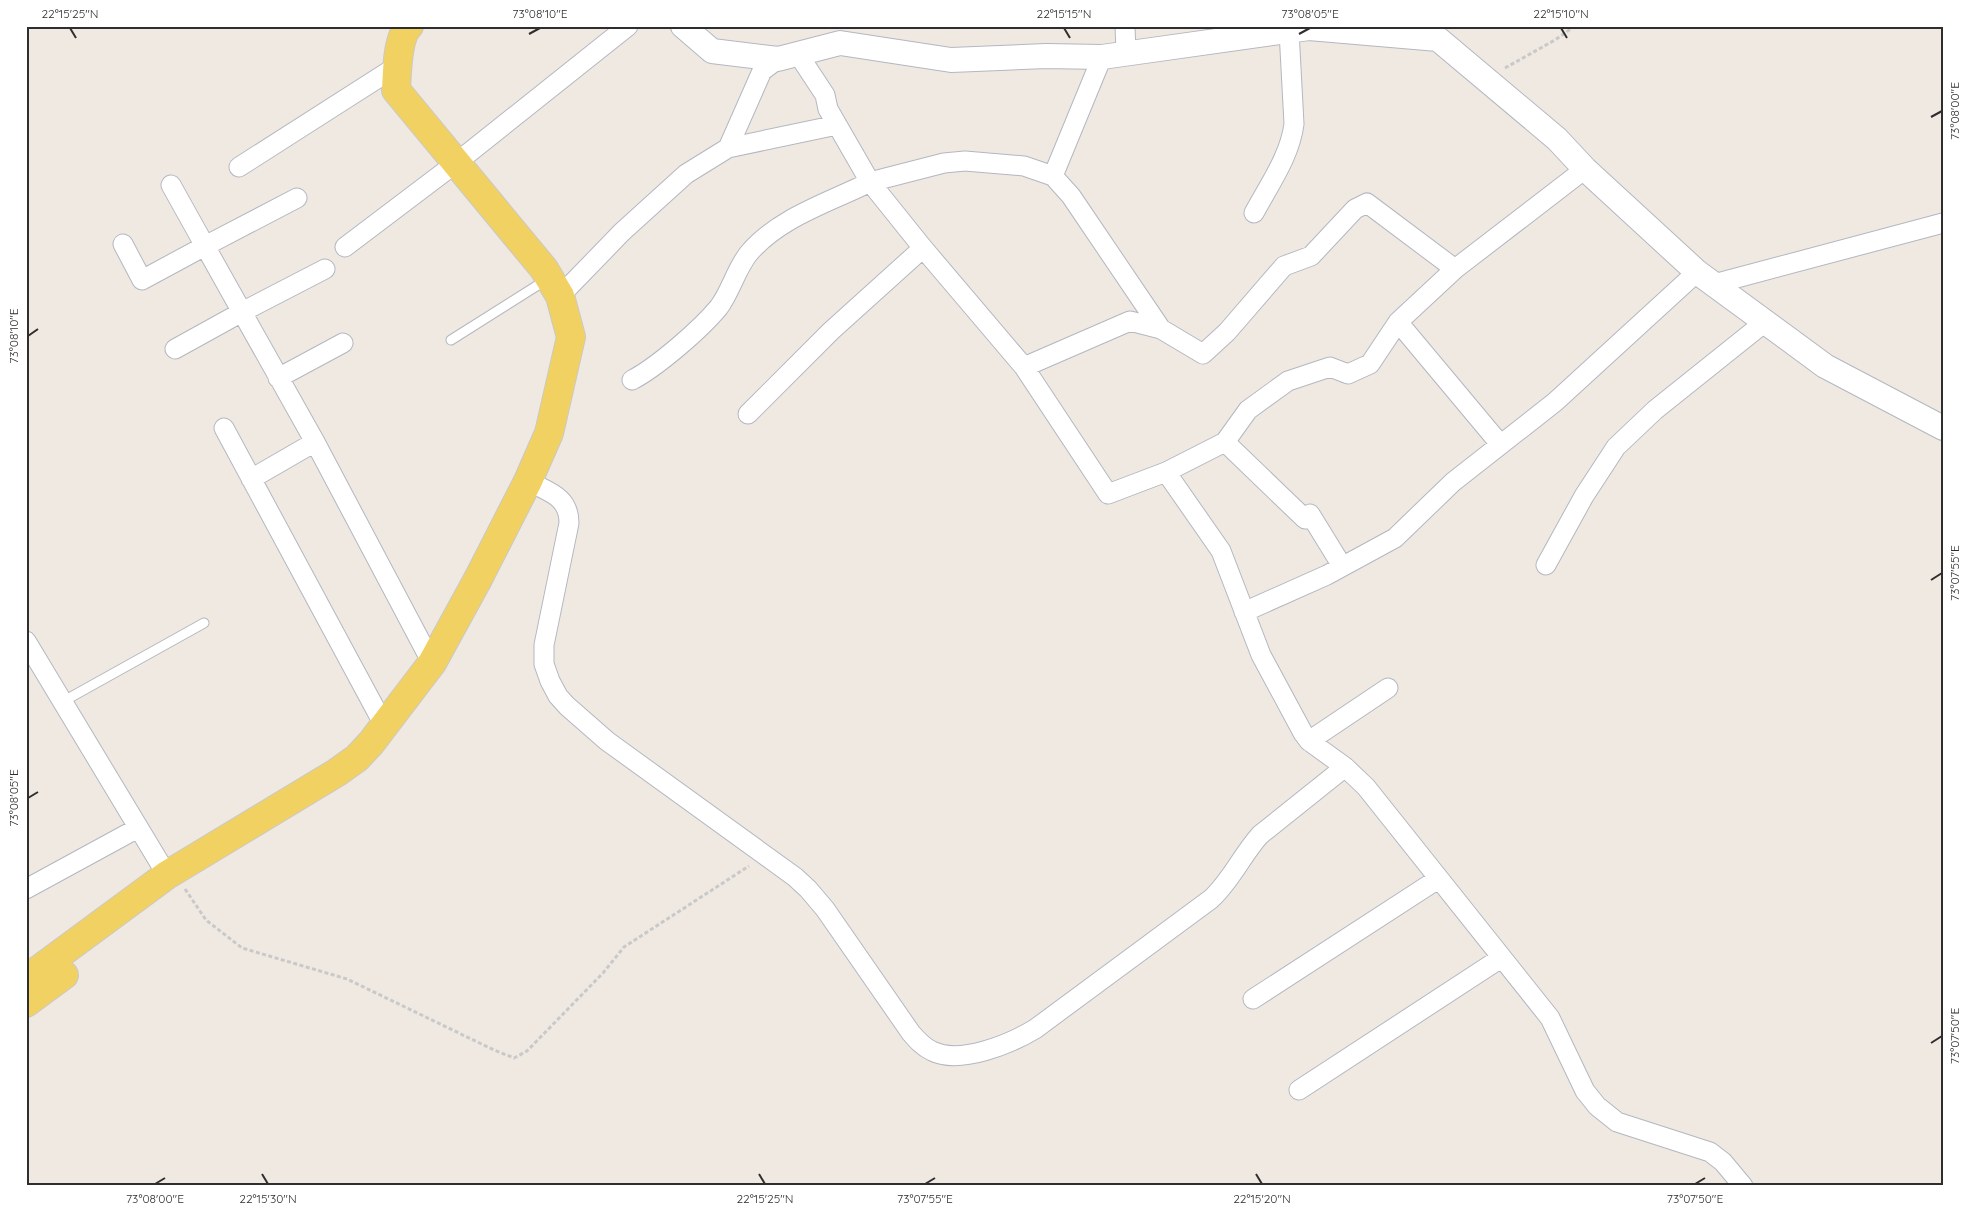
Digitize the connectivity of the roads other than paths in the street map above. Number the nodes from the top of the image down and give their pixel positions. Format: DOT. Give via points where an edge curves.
graph roads {
  1 [pos="409,26"];
  2 [pos="628,26"];
  3 [pos="1125,26"];
  4 [pos="689,29"];
  5 [pos="1289,31"];
  6 [pos="1126,54"];
  7 [pos="788,56"];
  8 [pos="1102,58"];
  9 [pos="397,66"];
  10 [pos="837,125"];
  11 [pos="728,148"];
  12 [pos="456,163"];
  13 [pos="239,167"];
  14 [pos="1585,169"];
  15 [pos="1053,176"];
  16 [pos="870,182"];
  17 [pos="171,186"];
  18 [pos="297,198"];
  19 [pos="1254,213"];
  20 [pos="1943,223"];
  21 [pos="123,244"];
  22 [pos="205,246"];
  23 [pos="345,248"];
  24 [pos="923,248"];
  25 [pos="325,269"];
  26 [pos="1455,269"];
  27 [pos="1705,278"];
  28 [pos="555,287"];
  29 [pos="242,312"];
  30 [pos="1398,322"];
  31 [pos="1765,322"];
  32 [pos="1162,329"];
  33 [pos="451,340"];
  34 [pos="343,343"];
  35 [pos="175,349"];
  36 [pos="1024,367"];
  37 [pos="278,378"];
  38 [pos="632,380"];
  39 [pos="748,414"];
  40 [pos="224,428"];
  41 [pos="1943,428"];
  42 [pos="315,442"];
  43 [pos="1225,442"];
  44 [pos="1500,444"];
  45 [pos="1166,472"];
  46 [pos="251,479"];
  47 [pos="528,481"];
  48 [pos="1546,565"];
  49 [pos="1342,566"];
  50 [pos="1244,612"];
  51 [pos="204,623"];
  52 [pos="26,641"];
  53 [pos="432,663"];
  54 [pos="1388,688"];
  55 [pos="62,702"];
  56 [pos="384,725"];
  57 [pos="1309,741"];
  58 [pos="1345,767"];
  59 [pos="138,828"];
  60 [pos="1438,880"];
  61 [pos="175,881"];
  62 [pos="26,889"];
  63 [pos="1501,958"];
  64 [pos="26,980"];
  65 [pos="1253,999"];
  66 [pos="26,1003"];
  67 [pos="1300,1090"];
  68 [pos="1743,1186"];
  1 -- 9 [label="main road" via="404,31"];
  2 -- 12 [label="street"];
  3 -- 6 [label="street"];
  4 -- 7 [label="street" via="712,51"];
  5 -- 6 [label="street"];
  5 -- 14 [label="street" via="1309,28 1438,39 1557,139"];
  5 -- 19 [label="street" via="1293,136"];
  6 -- 8 [label="street"];
  7 -- 8 [label="street" via="840,43 951,60 1046,56"];
  7 -- 10 [label="street" via="825,95"];
  7 -- 11 [label="street" via="762,71"];
  8 -- 15 [label="street"];
  9 -- 12 [label="main road" via="396,90"];
  9 -- 13 [label="street"];
  10 -- 11 [label="street"];
  10 -- 16 [label="street"];
  11 -- 28 [label="street" via="686,174"];
  12 -- 23 [label="street"];
  12 -- 28 [label="main road" via="544,269"];
  14 -- 26 [label="street"];
  14 -- 27 [label="street"];
  15 -- 16 [label="street" via="1024,166 964,161"];
  15 -- 32 [label="street" via="1072,196"];
  16 -- 24 [label="street"];
  16 -- 38 [label="street" via="782,225 749,254 720,306 697,330"];
  17 -- 22 [label="street"];
  18 -- 22 [label="street"];
  20 -- 27 [label="street"];
  21 -- 22 [label="street" via="142,280"];
  22 -- 29 [label="street"];
  24 -- 36 [label="street"];
  24 -- 39 [label="street" via="831,331"];
  25 -- 29 [label="street"];
  26 -- 30 [label="street"];
  26 -- 32 [label="street" via="1367,203 1355,209 1312,256 1284,266 1228,332 1203,354"];
  27 -- 31 [label="street"];
  27 -- 44 [label="street"];
  28 -- 33 [label="lane"];
  28 -- 47 [label="main road" via="571,337 549,433"];
  29 -- 35 [label="street"];
  29 -- 37 [label="street"];
  30 -- 43 [label="street" via="1370,364 1348,374 1330,366 1288,381 1248,410"];
  30 -- 44 [label="street"];
  31 -- 41 [label="street" via="1825,366"];
  31 -- 48 [label="street" via="1655,410 1616,447 1584,496"];
  32 -- 36 [label="street" via="1130,321"];
  34 -- 37 [label="street"];
  36 -- 45 [label="street" via="1108,494"];
  37 -- 42 [label="street"];
  40 -- 46 [label="street"];
  42 -- 46 [label="street"];
  42 -- 53 [label="street"];
  43 -- 45 [label="street"];
  43 -- 49 [label="street" via="1307,517"];
  44 -- 49 [label="street" via="1453,482 1395,538"];
  45 -- 50 [label="street" via="1221,551"];
  46 -- 56 [label="street"];
  47 -- 53 [label="main road"];
  47 -- 58 [label="street" via="558,497 569,513 544,646 544,664 558,696 607,742 795,877 817,899 911,1033 932,1051 960,1055 991,1050 1028,1034 1201,907 1221,890 1260,835"];
  49 -- 50 [label="street"];
  50 -- 57 [label="street" via="1261,655"];
  51 -- 55 [label="lane"];
  52 -- 55 [label="street"];
  53 -- 56 [label="main road"];
  54 -- 57 [label="street"];
  55 -- 59 [label="street"];
  56 -- 61 [label="main road" via="357,758 258,820 198,876"];
  57 -- 58 [label="street"];
  58 -- 60 [label="street" via="1366,787"];
  59 -- 61 [label="street"];
  59 -- 62 [label="street"];
  60 -- 63 [label="street"];
  60 -- 65 [label="street"];
  61 -- 64 [label="main road"];
  61 -- 66 [label="main road"];
  63 -- 67 [label="street"];
  63 -- 68 [label="street" via="1550,1018 1585,1090 1606,1114 1625,1125 1710,1152"];
}
